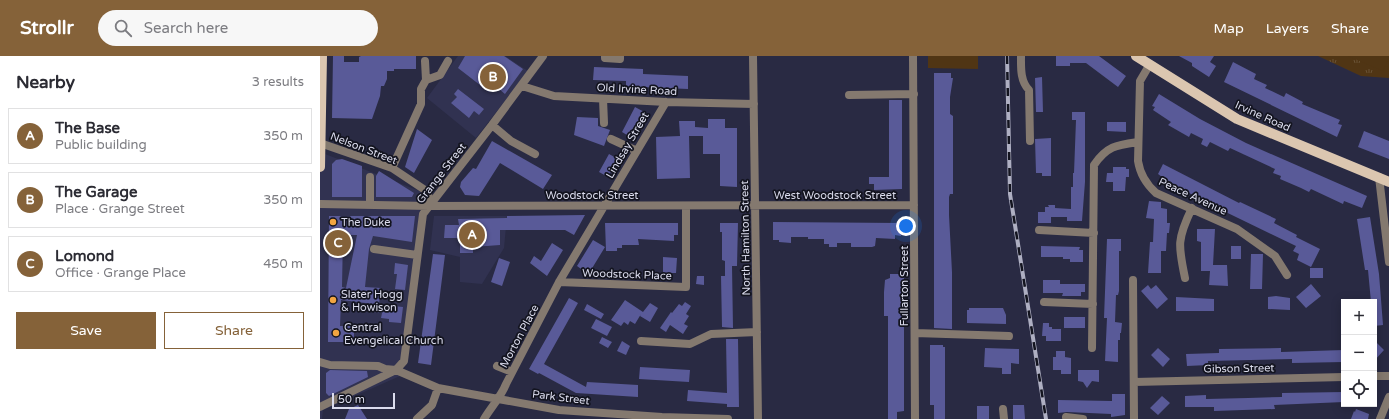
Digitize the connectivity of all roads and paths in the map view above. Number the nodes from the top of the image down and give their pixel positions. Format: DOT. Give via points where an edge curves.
graph roads {
  1 [pos="543,56"];
  2 [pos="606,56"];
  3 [pos="620,56"];
  4 [pos="753,56"];
  5 [pos="913,56"];
  6 [pos="1021,56"];
  7 [pos="1136,56"];
  8 [pos="425,61"];
  9 [pos="448,61"];
  10 [pos="322,62"];
  11 [pos="1150,64"];
  12 [pos="426,80"];
  13 [pos="522,86"];
  14 [pos="914,94"];
  15 [pos="850,95"];
  16 [pos="604,99"];
  17 [pos="666,102"];
  18 [pos="754,104"];
  19 [pos="604,123"];
  20 [pos="492,125"];
  21 [pos="611,139"];
  22 [pos="1030,141"];
  23 [pos="1138,142"];
  24 [pos="320,143"];
  25 [pos="637,151"];
  26 [pos="535,154"];
  27 [pos="320,167"];
  28 [pos="392,168"];
  29 [pos="370,176"];
  30 [pos="1379,177"];
  31 [pos="1389,182"];
  32 [pos="320,204"];
  33 [pos="370,205"];
  34 [pos="914,205"];
  35 [pos="429,206"];
  36 [pos="604,206"];
  37 [pos="686,206"];
  38 [pos="755,206"];
  39 [pos="1192,208"];
  40 [pos="1039,230"];
  41 [pos="1094,233"];
  42 [pos="374,249"];
  43 [pos="417,255"];
  44 [pos="1389,262"];
  45 [pos="1287,275"];
  46 [pos="1186,278"];
  47 [pos="1133,280"];
  48 [pos="559,282"];
  49 [pos="1044,302"];
  50 [pos="1093,304"];
  51 [pos="757,332"];
  52 [pos="915,333"];
  53 [pos="1009,336"];
  54 [pos="641,341"];
  55 [pos="1092,348"];
  56 [pos="320,362"];
  57 [pos="497,366"];
  58 [pos="396,370"];
  59 [pos="512,372"];
  60 [pos="1377,376"];
  61 [pos="1389,376"];
  62 [pos="1341,377"];
  63 [pos="1134,382"];
  64 [pos="438,388"];
  65 [pos="1389,397"];
  66 [pos="497,400"];
  67 [pos="320,406"];
  68 [pos="1003,408"];
  69 [pos="1066,417"];
  70 [pos="417,419"];
  71 [pos="484,419"];
  72 [pos="728,419"];
  73 [pos="758,419"];
  74 [pos="915,419"];
  75 [pos="1004,419"];
  76 [pos="1083,419"];
  77 [pos="1134,419"];
  78 [pos="1380,419"];
  1 -- 13 [label="street, Grange Street"];
  2 -- 3 [label="street" via="605,58 620,59"];
  4 -- 18 [label="street, North Hamilton Street"];
  5 -- 14 [label="street, Fullarton Street"];
  6 -- 22 [label="street" via="1024,86 1029,90"];
  7 -- 11 [label="main road, Irvine Road"];
  8 -- 12 [label="street"];
  9 -- 12 [label="street" via="440,75"];
  10 -- 24 [label="main road"];
  11 -- 23 [label="street, Peace Avenue" via="1140,81"];
  11 -- 30 [label="main road, Irvine Road" via="1237,119"];
  12 -- 28 [label="street" via="421,89 419,109"];
  13 -- 16 [label="street, Old Irvine Road" via="554,96"];
  13 -- 20 [label="street, Grange Street"];
  14 -- 15 [label="street"];
  14 -- 34 [label="street, Fullarton Street"];
  16 -- 17 [label="street, Old Irvine Road"];
  16 -- 19 [label="street"];
  17 -- 18 [label="street, Old Irvine Road"];
  17 -- 25 [label="street, Lindsay Street"];
  18 -- 38 [label="street, North Hamilton Street"];
  20 -- 26 [label="street" via="511,141"];
  20 -- 35 [label="street, Grange Street"];
  21 -- 25 [label="street"];
  23 -- 39 [label="street, Peace Avenue" via="1138,166 1146,182 1156,192"];
  23 -- 41 [label="street" via="1114,146 1101,154 1094,164"];
  24 -- 27 [label="main road"];
  24 -- 28 [label="street, Nelson Street"];
  25 -- 36 [label="street, Lindsay Street"];
  28 -- 35 [label="street, Nelson Street" via="428,192"];
  29 -- 33 [label="street"];
  30 -- 31 [label="main road, Irvine Road"];
  30 -- 44 [label="street"];
  32 -- 33 [label="street, Woodstock Street"];
  33 -- 35 [label="street, Woodstock Street"];
  34 -- 38 [label="street, West Woodstock Street"];
  34 -- 52 [label="street, Fullarton Street"];
  35 -- 36 [label="street, Woodstock Street"];
  35 -- 43 [label="street, Grange Street" via="423,214"];
  36 -- 37 [label="street, Woodstock Street"];
  36 -- 48 [label="street, Lindsay Street"];
  37 -- 38 [label="street, Woodstock Street"];
  37 -- 48 [label="street, Woodstock Place" via="686,287"];
  38 -- 51 [label="street, North Hamilton Street"];
  39 -- 45 [label="street, Peace Avenue" via="1237,229 1275,256"];
  39 -- 46 [label="street" via="1181,231 1179,253"];
  40 -- 41 [label="street"];
  41 -- 50 [label="street"];
  42 -- 43 [label="street"];
  43 -- 58 [label="street, Grange Street" via="404,361"];
  47 -- 63 [label="street"];
  48 -- 59 [label="street, Morton Place"];
  49 -- 50 [label="street"];
  50 -- 55 [label="street"];
  51 -- 54 [label="street" via="710,334 690,344"];
  51 -- 73 [label="street, North Hamilton Street"];
  52 -- 53 [label="street"];
  52 -- 74 [label="street, Fullarton Street"];
  56 -- 58 [label="street, Park Street" via="330,365 378,366"];
  57 -- 59 [label="street"];
  58 -- 64 [label="street, Park Street"];
  58 -- 67 [label="street"];
  59 -- 66 [label="street, Morton Place"];
  60 -- 61 [label="street"];
  62 -- 63 [label="street, Gibson Street"];
  63 -- 77 [label="street"];
  64 -- 66 [label="street, Park Street"];
  64 -- 70 [label="street" via="432,405"];
  65 -- 78 [label="street"];
  66 -- 71 [label="street, Morton Place"];
  66 -- 72 [label="street, Park Street" via="559,410"];
  68 -- 75 [label="street"];
  69 -- 76 [label="street"];
}
